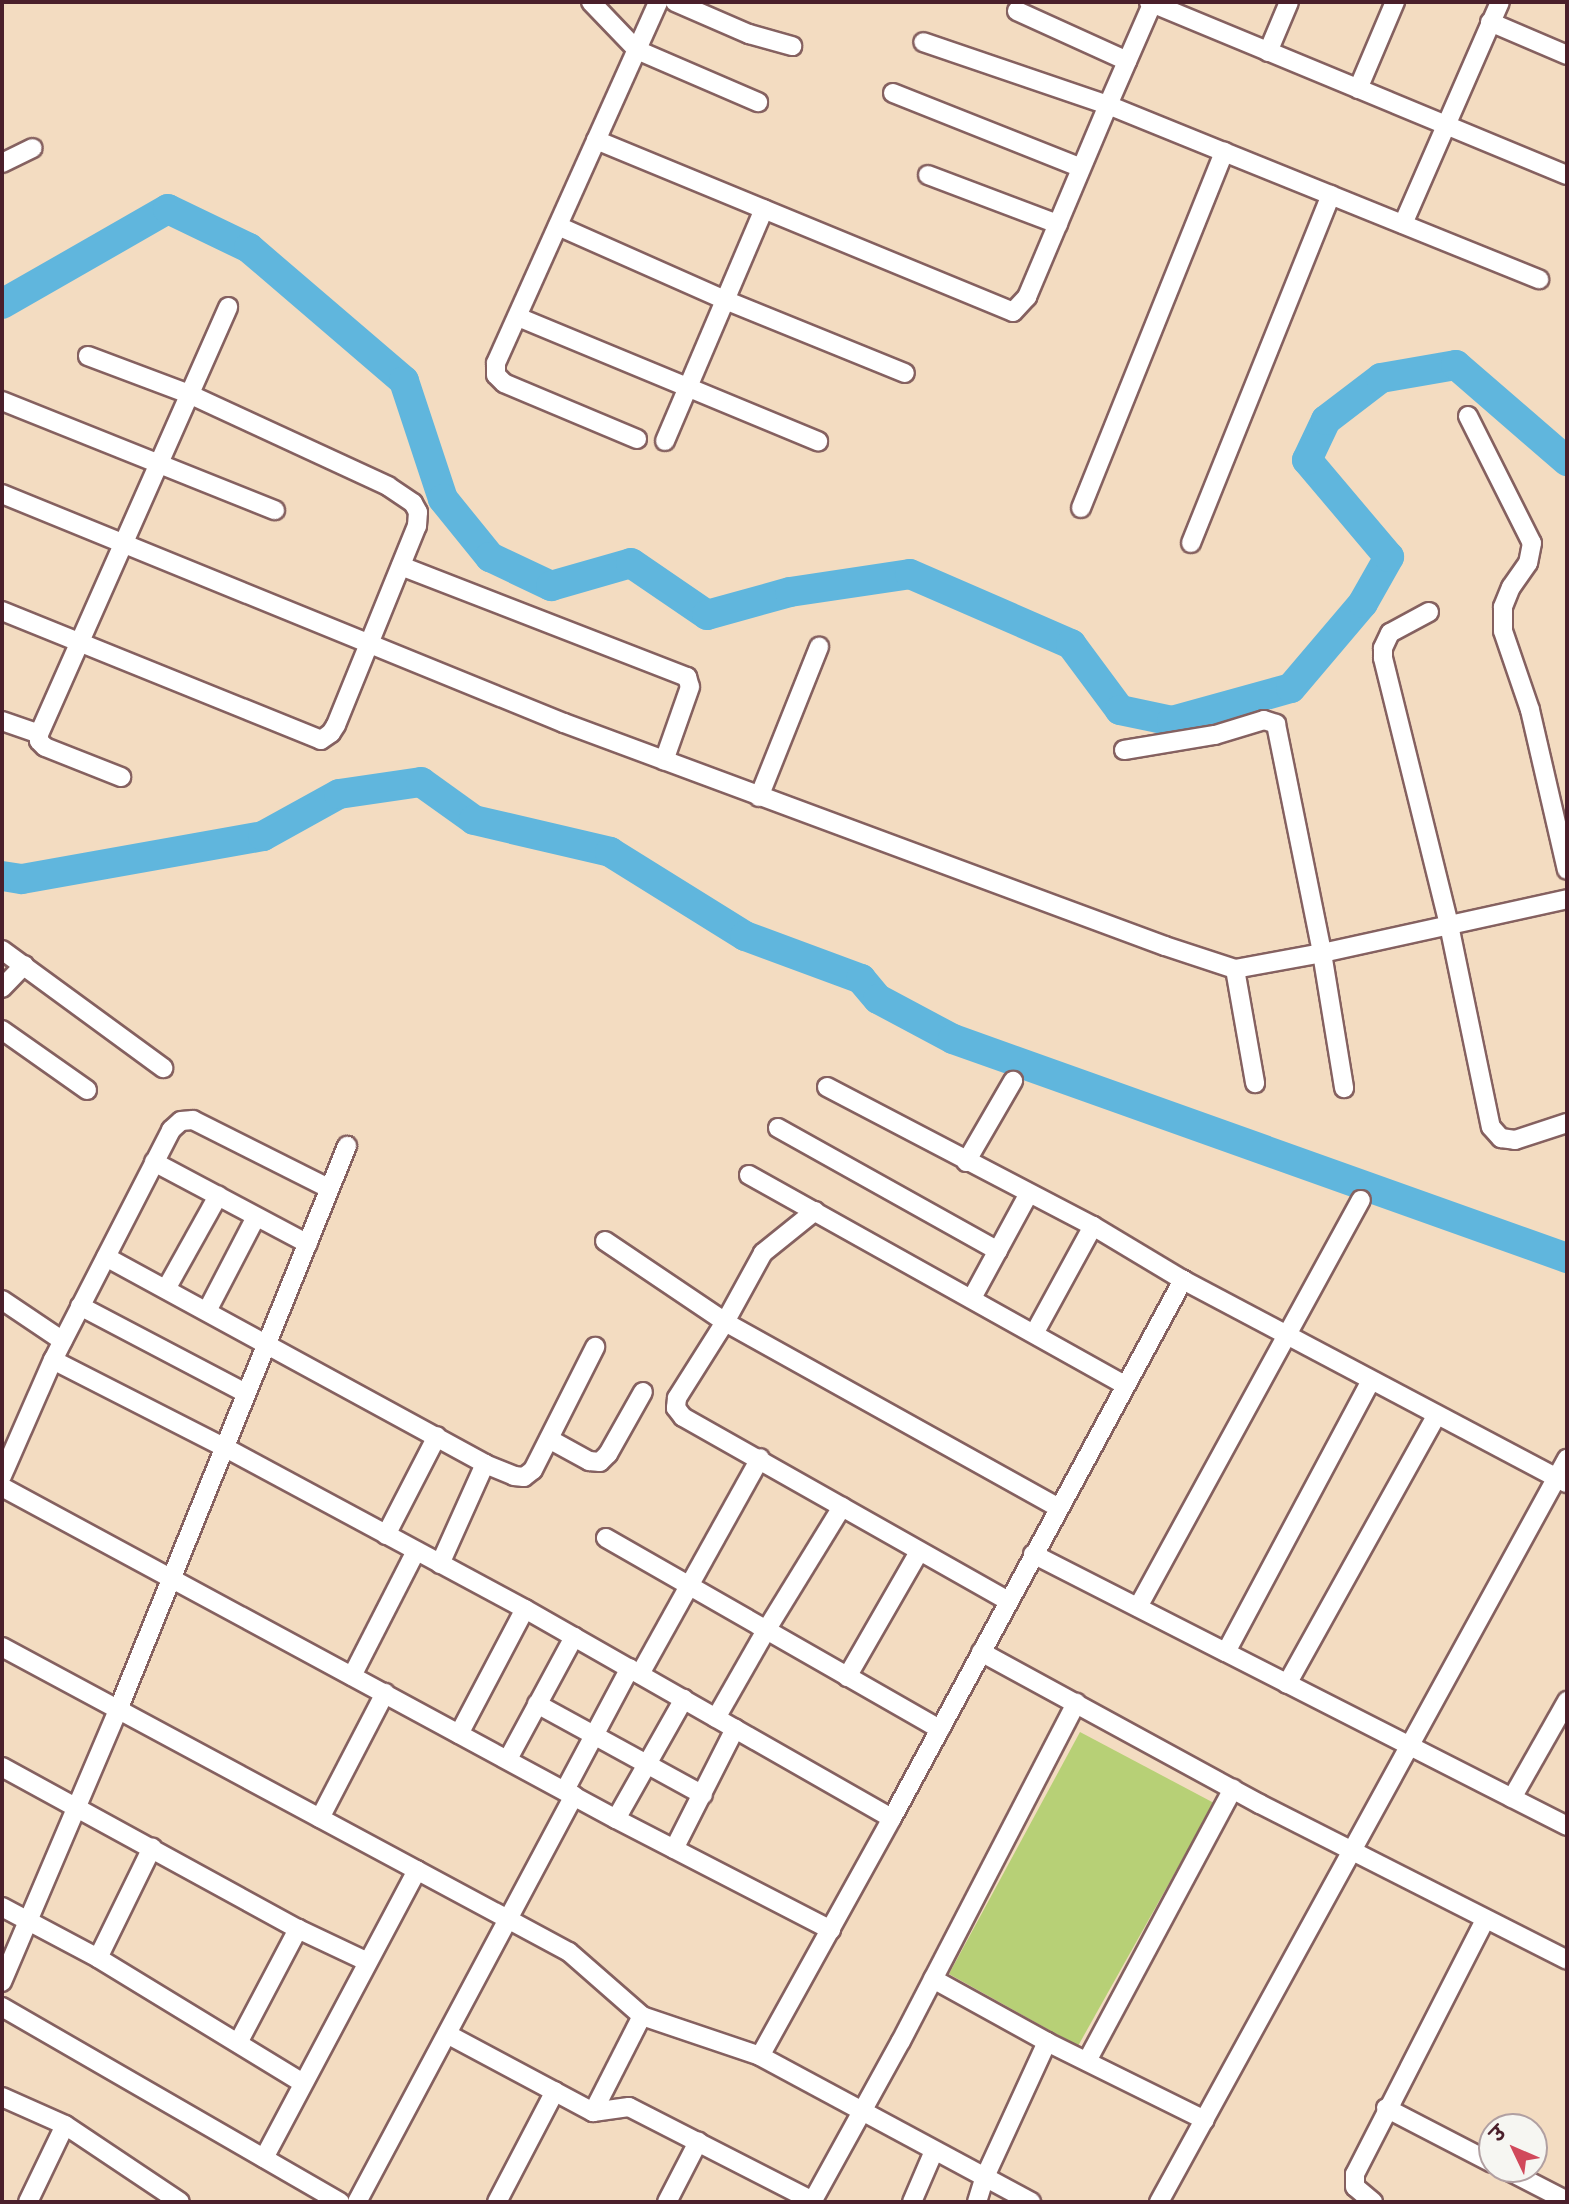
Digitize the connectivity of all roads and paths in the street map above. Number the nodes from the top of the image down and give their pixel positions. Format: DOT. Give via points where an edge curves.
graph roads {
  1 [pos="591,2"];
  2 [pos="658,2"];
  3 [pos="675,2"];
  4 [pos="1151,2"];
  5 [pos="1289,2"];
  6 [pos="1395,2"];
  7 [pos="1500,2"];
  8 [pos="1017,11"];
  9 [pos="1490,22"];
  10 [pos="923,42"];
  11 [pos="792,46"];
  12 [pos="637,50"];
  13 [pos="1268,52"];
  14 [pos="1567,55"];
  15 [pos="1127,61"];
  16 [pos="1359,89"];
  17 [pos="893,93"];
  18 [pos="758,102"];
  19 [pos="1108,106"];
  20 [pos="1444,125"];
  21 [pos="596,141"];
  22 [pos="33,148"];
  23 [pos="1224,152"];
  24 [pos="2,163"];
  25 [pos="1082,168"];
  26 [pos="928,175"];
  27 [pos="1567,175"];
  28 [pos="1331,195"];
  29 [pos="764,209"];
  30 [pos="1058,224"];
  31 [pos="1403,224"];
  32 [pos="558,226"];
  33 [pos="1539,279"];
  34 [pos="725,300"];
  35 [pos="228,307"];
  36 [pos="518,317"];
  37 [pos="88,356"];
  38 [pos="905,373"];
  39 [pos="687,389"];
  40 [pos="189,394"];
  41 [pos="2,401"];
  42 [pos="1468,416"];
  43 [pos="637,439"];
  44 [pos="665,440"];
  45 [pos="818,442"];
  46 [pos="157,464"];
  47 [pos="2,494"];
  48 [pos="1081,508"];
  49 [pos="275,510"];
  50 [pos="1191,543"];
  51 [pos="121,544"];
  52 [pos="401,566"];
  53 [pos="2,611"];
  54 [pos="1429,612"];
  55 [pos="78,644"];
  56 [pos="368,644"];
  57 [pos="819,647"];
  58 [pos="2,721"];
  59 [pos="39,734"];
  60 [pos="1124,750"];
  61 [pos="663,761"];
  62 [pos="121,777"];
  63 [pos="759,796"];
  64 [pos="1567,870"];
  65 [pos="1567,899"];
  66 [pos="1449,925"];
  67 [pos="2,950"];
  68 [pos="1322,953"];
  69 [pos="24,965"];
  70 [pos="1235,969"];
  71 [pos="2,988"];
  72 [pos="2,1030"];
  73 [pos="163,1068"];
  74 [pos="1013,1081"];
  75 [pos="1255,1083"];
  76 [pos="827,1087"];
  77 [pos="1344,1088"];
  78 [pos="87,1090"];
  79 [pos="1567,1124"];
  80 [pos="778,1128"];
  81 [pos="348,1146"];
  82 [pos="154,1162"];
  83 [pos="966,1162"];
  84 [pos="749,1175"];
  85 [pos="328,1188"];
  86 [pos="1029,1193"];
  87 [pos="218,1196"];
  88 [pos="1361,1200"];
  89 [pos="815,1211"];
  90 [pos="256,1217"];
  91 [pos="1093,1226"];
  92 [pos="605,1241"];
  93 [pos="308,1244"];
  94 [pos="998,1251"];
  95 [pos="106,1257"];
  96 [pos="1183,1280"];
  97 [pos="166,1289"];
  98 [pos="972,1298"];
  99 [pos="2,1300"];
  100 [pos="80,1306"];
  101 [pos="206,1311"];
  102 [pos="725,1322"];
  103 [pos="1035,1332"];
  104 [pos="1287,1336"];
  105 [pos="64,1340"];
  106 [pos="267,1343"];
  107 [pos="595,1347"];
  108 [pos="53,1360"];
  109 [pos="1371,1381"];
  110 [pos="1125,1385"];
  111 [pos="643,1392"];
  112 [pos="246,1393"];
  113 [pos="1436,1416"];
  114 [pos="437,1436"];
  115 [pos="549,1439"];
  116 [pos="224,1447"];
  117 [pos="760,1458"];
  118 [pos="1567,1459"];
  119 [pos="485,1464"];
  120 [pos="2,1476"];
  121 [pos="1562,1481"];
  122 [pos="2,1488"];
  123 [pos="842,1507"];
  124 [pos="1059,1508"];
  125 [pos="386,1535"];
  126 [pos="606,1538"];
  127 [pos="416,1551"];
  128 [pos="919,1552"];
  129 [pos="1033,1554"];
  130 [pos="440,1563"];
  131 [pos="173,1579"];
  132 [pos="688,1587"];
  133 [pos="1008,1601"];
  134 [pos="1138,1607"];
  135 [pos="525,1609"];
  136 [pos="765,1632"];
  137 [pos="574,1637"];
  138 [pos="2,1647"];
  139 [pos="981,1652"];
  140 [pos="1226,1653"];
  141 [pos="635,1671"];
  142 [pos="352,1676"];
  143 [pos="847,1677"];
  144 [pos="1287,1685"];
  145 [pos="385,1693"];
  146 [pos="684,1699"];
  147 [pos="1567,1701"];
  148 [pos="1076,1703"];
  149 [pos="537,1704"];
  150 [pos="118,1710"];
  151 [pos="716,1718"];
  152 [pos="735,1729"];
  153 [pos="940,1729"];
  154 [pos="459,1734"];
  155 [pos="595,1735"];
  156 [pos="1409,1746"];
  157 [pos="508,1759"];
  158 [pos="647,1764"];
  159 [pos="2,1767"];
  160 [pos="1233,1789"];
  161 [pos="570,1793"];
  162 [pos="703,1795"];
  163 [pos="1512,1798"];
  164 [pos="77,1808"];
  165 [pos="320,1818"];
  166 [pos="892,1818"];
  167 [pos="616,1819"];
  168 [pos="1567,1826"];
  169 [pos="152,1848"];
  170 [pos="674,1849"];
  171 [pos="1353,1853"];
  172 [pos="417,1870"];
  173 [pos="2,1907"];
  174 [pos="508,1919"];
  175 [pos="1485,1920"];
  176 [pos="29,1922"];
  177 [pos="298,1929"];
  178 [pos="831,1930"];
  179 [pos="98,1958"];
  180 [pos="1567,1960"];
  181 [pos="368,1962"];
  182 [pos="933,1979"];
  183 [pos="2,1982"];
  184 [pos="2,2007"];
  185 [pos="642,2016"];
  186 [pos="447,2034"];
  187 [pos="239,2041"];
  188 [pos="1048,2042"];
  189 [pos="760,2056"];
  190 [pos="1087,2061"];
  191 [pos="303,2083"];
  192 [pos="555,2091"];
  193 [pos="2,2097"];
  194 [pos="1386,2108"];
  195 [pos="861,2110"];
  196 [pos="593,2112"];
  197 [pos="1205,2120"];
  198 [pos="65,2125"];
  199 [pos="698,2142"];
  200 [pos="934,2151"];
  201 [pos="1478,2156"];
  202 [pos="264,2158"];
  203 [pos="984,2179"];
  204 [pos="1532,2183"];
  205 [pos="1567,2201"];
  206 [pos="28,2202"];
  207 [pos="180,2202"];
  208 [pos="340,2202"];
  209 [pos="357,2202"];
  210 [pos="497,2202"];
  211 [pos="667,2202"];
  212 [pos="812,2202"];
  213 [pos="912,2202"];
  214 [pos="978,2202"];
  215 [pos="1031,2202"];
  216 [pos="1159,2202"];
  217 [pos="1373,2202"];
  1 -- 12 [label="street"];
  2 -- 12 [label="street"];
  3 -- 11 [label="street" via="750,34"];
  4 -- 13 [label="street"];
  4 -- 15 [label="street"];
  5 -- 13 [label="street"];
  6 -- 16 [label="street"];
  7 -- 9 [label="street"];
  8 -- 15 [label="street"];
  9 -- 14 [label="street"];
  9 -- 20 [label="street"];
  10 -- 19 [label="street"];
  12 -- 18 [label="street"];
  12 -- 21 [label="street"];
  13 -- 16 [label="street"];
  15 -- 19 [label="street"];
  16 -- 20 [label="street"];
  17 -- 25 [label="street"];
  19 -- 23 [label="street"];
  19 -- 25 [label="street"];
  20 -- 27 [label="street"];
  20 -- 31 [label="street"];
  21 -- 29 [label="street"];
  21 -- 32 [label="street"];
  22 -- 24 [label="street"];
  23 -- 28 [label="street"];
  23 -- 48 [label="street"];
  25 -- 30 [label="street"];
  26 -- 30 [label="street"];
  28 -- 31 [label="street"];
  28 -- 50 [label="street"];
  29 -- 30 [label="street" via="1008,312 1023,304"];
  29 -- 34 [label="street"];
  31 -- 33 [label="street"];
  32 -- 34 [label="street"];
  32 -- 36 [label="street"];
  34 -- 38 [label="street"];
  34 -- 39 [label="street"];
  35 -- 40 [label="street"];
  36 -- 39 [label="street"];
  36 -- 43 [label="street" via="496,363 496,375 504,383"];
  37 -- 40 [label="street"];
  39 -- 44 [label="street"];
  39 -- 45 [label="street"];
  40 -- 46 [label="street"];
  40 -- 52 [label="street" via="387,486 413,503 417,526"];
  41 -- 46 [label="street"];
  42 -- 64 [label="street" via="1532,542 1528,563 1503,607 1503,631 1530,710"];
  46 -- 49 [label="street"];
  46 -- 51 [label="street"];
  47 -- 51 [label="street"];
  51 -- 55 [label="street"];
  51 -- 56 [label="street"];
  52 -- 56 [label="street"];
  52 -- 61 [label="street" via="684,675 690,687"];
  53 -- 55 [label="street"];
  54 -- 66 [label="street" via="1398,626 1382,648"];
  55 -- 56 [label="street" via="321,740 336,725"];
  55 -- 59 [label="street"];
  56 -- 61 [label="street"];
  57 -- 63 [label="street"];
  58 -- 59 [label="street"];
  59 -- 62 [label="street" via="45,747"];
  60 -- 68 [label="street" via="1215,736 1264,720 1276,724"];
  61 -- 63 [label="street"];
  63 -- 70 [label="street"];
  65 -- 66 [label="street"];
  66 -- 68 [label="street"];
  66 -- 79 [label="street" via="1491,1128 1501,1138 1515,1140"];
  67 -- 69 [label="street"];
  68 -- 70 [label="street"];
  68 -- 77 [label="street"];
  69 -- 71 [label="street"];
  69 -- 73 [label="street"];
  70 -- 75 [label="street"];
  72 -- 78 [label="street"];
  74 -- 83 [label="street"];
  76 -- 83 [label="street"];
  80 -- 94 [label="street"];
  81 -- 85 [label="street"];
  82 -- 85 [label="street" via="171,1130 181,1121 193,1120"];
  82 -- 87 [label="street"];
  82 -- 95 [label="street"];
  83 -- 86 [label="street"];
  84 -- 89 [label="street"];
  85 -- 93 [label="street"];
  86 -- 91 [label="street"];
  86 -- 94 [label="street"];
  87 -- 90 [label="street"];
  87 -- 97 [label="street"];
  88 -- 104 [label="street"];
  89 -- 98 [label="street"];
  89 -- 102 [label="street" via="763,1253"];
  90 -- 93 [label="street"];
  90 -- 101 [label="street"];
  91 -- 96 [label="street"];
  91 -- 103 [label="street"];
  92 -- 102 [label="street"];
  93 -- 106 [label="street"];
  94 -- 98 [label="street"];
  95 -- 97 [label="street"];
  95 -- 100 [label="street"];
  96 -- 104 [label="street"];
  96 -- 110 [label="street"];
  97 -- 101 [label="street"];
  98 -- 103 [label="street"];
  99 -- 105 [label="street"];
  100 -- 105 [label="street"];
  100 -- 112 [label="street"];
  101 -- 106 [label="street"];
  102 -- 117 [label="street" via="677,1398 676,1409"];
  102 -- 124 [label="street"];
  103 -- 110 [label="street"];
  104 -- 109 [label="street"];
  104 -- 134 [label="street"];
  105 -- 108 [label="street"];
  106 -- 112 [label="street"];
  106 -- 114 [label="street"];
  107 -- 115 [label="street"];
  108 -- 116 [label="street"];
  108 -- 120 [label="street"];
  109 -- 113 [label="street"];
  109 -- 140 [label="street"];
  110 -- 124 [label="street"];
  111 -- 115 [label="street" via="600,1462 589,1461"];
  112 -- 116 [label="street"];
  113 -- 121 [label="street"];
  113 -- 144 [label="street"];
  114 -- 119 [label="street"];
  114 -- 125 [label="street"];
  115 -- 119 [label="street" via="533,1470 524,1477"];
  116 -- 125 [label="street"];
  116 -- 131 [label="street"];
  117 -- 123 [label="street"];
  117 -- 132 [label="street"];
  118 -- 121 [label="street"];
  119 -- 130 [label="street"];
  121 -- 156 [label="street"];
  122 -- 131 [label="street"];
  123 -- 128 [label="street"];
  123 -- 136 [label="street"];
  124 -- 129 [label="street"];
  125 -- 127 [label="street"];
  126 -- 132 [label="street"];
  127 -- 130 [label="street"];
  127 -- 142 [label="street"];
  128 -- 133 [label="street"];
  128 -- 143 [label="street"];
  129 -- 133 [label="street"];
  129 -- 134 [label="street"];
  130 -- 135 [label="street"];
  131 -- 142 [label="street"];
  131 -- 150 [label="street"];
  132 -- 136 [label="street"];
  132 -- 141 [label="street"];
  133 -- 139 [label="street"];
  134 -- 140 [label="street"];
  135 -- 137 [label="street"];
  135 -- 154 [label="street"];
  136 -- 143 [label="street"];
  136 -- 151 [label="street"];
  137 -- 141 [label="street"];
  137 -- 149 [label="street"];
  138 -- 150 [label="street"];
  139 -- 148 [label="street"];
  139 -- 153 [label="street"];
  140 -- 144 [label="street"];
  141 -- 146 [label="street"];
  141 -- 155 [label="street"];
  142 -- 145 [label="street"];
  143 -- 153 [label="street"];
  144 -- 156 [label="street"];
  145 -- 154 [label="street"];
  145 -- 165 [label="street"];
  146 -- 151 [label="street"];
  146 -- 158 [label="street"];
  147 -- 163 [label="street"];
  148 -- 160 [label="street"];
  148 -- 182 [label="street"];
  149 -- 155 [label="street"];
  149 -- 157 [label="street"];
  150 -- 164 [label="street"];
  150 -- 165 [label="street"];
  151 -- 152 [label="street"];
  152 -- 162 [label="street"];
  152 -- 166 [label="street"];
  153 -- 166 [label="street"];
  154 -- 157 [label="street"];
  155 -- 158 [label="street"];
  155 -- 161 [label="street"];
  156 -- 163 [label="street"];
  156 -- 171 [label="street"];
  157 -- 161 [label="street"];
  158 -- 162 [label="street"];
  158 -- 167 [label="street"];
  159 -- 164 [label="street"];
  160 -- 171 [label="street"];
  160 -- 190 [label="street"];
  161 -- 167 [label="street"];
  161 -- 174 [label="street"];
  162 -- 170 [label="street"];
  163 -- 168 [label="street"];
  164 -- 169 [label="street"];
  164 -- 176 [label="street"];
  165 -- 172 [label="street"];
  166 -- 178 [label="street"];
  167 -- 170 [label="street"];
  169 -- 177 [label="street"];
  169 -- 179 [label="street"];
  170 -- 178 [label="street"];
  171 -- 175 [label="street"];
  171 -- 197 [label="street"];
  172 -- 174 [label="street"];
  172 -- 181 [label="street"];
  173 -- 176 [label="street"];
  174 -- 185 [label="street" via="569,1952"];
  174 -- 186 [label="street"];
  175 -- 180 [label="street"];
  175 -- 194 [label="street"];
  176 -- 179 [label="street"];
  176 -- 183 [label="street"];
  177 -- 181 [label="street"];
  177 -- 187 [label="street"];
  178 -- 189 [label="street"];
  179 -- 187 [label="street"];
  181 -- 191 [label="street"];
  182 -- 188 [label="street"];
  182 -- 195 [label="street"];
  184 -- 202 [label="street"];
  185 -- 189 [label="street"];
  185 -- 196 [label="street"];
  186 -- 192 [label="street"];
  186 -- 209 [label="street"];
  187 -- 191 [label="street"];
  188 -- 190 [label="street"];
  188 -- 203 [label="street"];
  189 -- 195 [label="street"];
  190 -- 197 [label="street"];
  191 -- 202 [label="street"];
  192 -- 196 [label="street"];
  192 -- 210 [label="street"];
  193 -- 198 [label="street"];
  194 -- 201 [label="street"];
  194 -- 217 [label="street" via="1355,2174 1355,2188"];
  195 -- 200 [label="street"];
  195 -- 212 [label="street"];
  196 -- 199 [label="street" via="629,2107"];
  197 -- 216 [label="street"];
  198 -- 206 [label="street"];
  198 -- 207 [label="street"];
  199 -- 211 [label="street"];
  199 -- 212 [label="street"];
  200 -- 203 [label="street"];
  200 -- 213 [label="street"];
  202 -- 208 [label="street"];
  203 -- 214 [label="street"];
  203 -- 215 [label="street"];
  204 -- 205 [label="street"];
}
